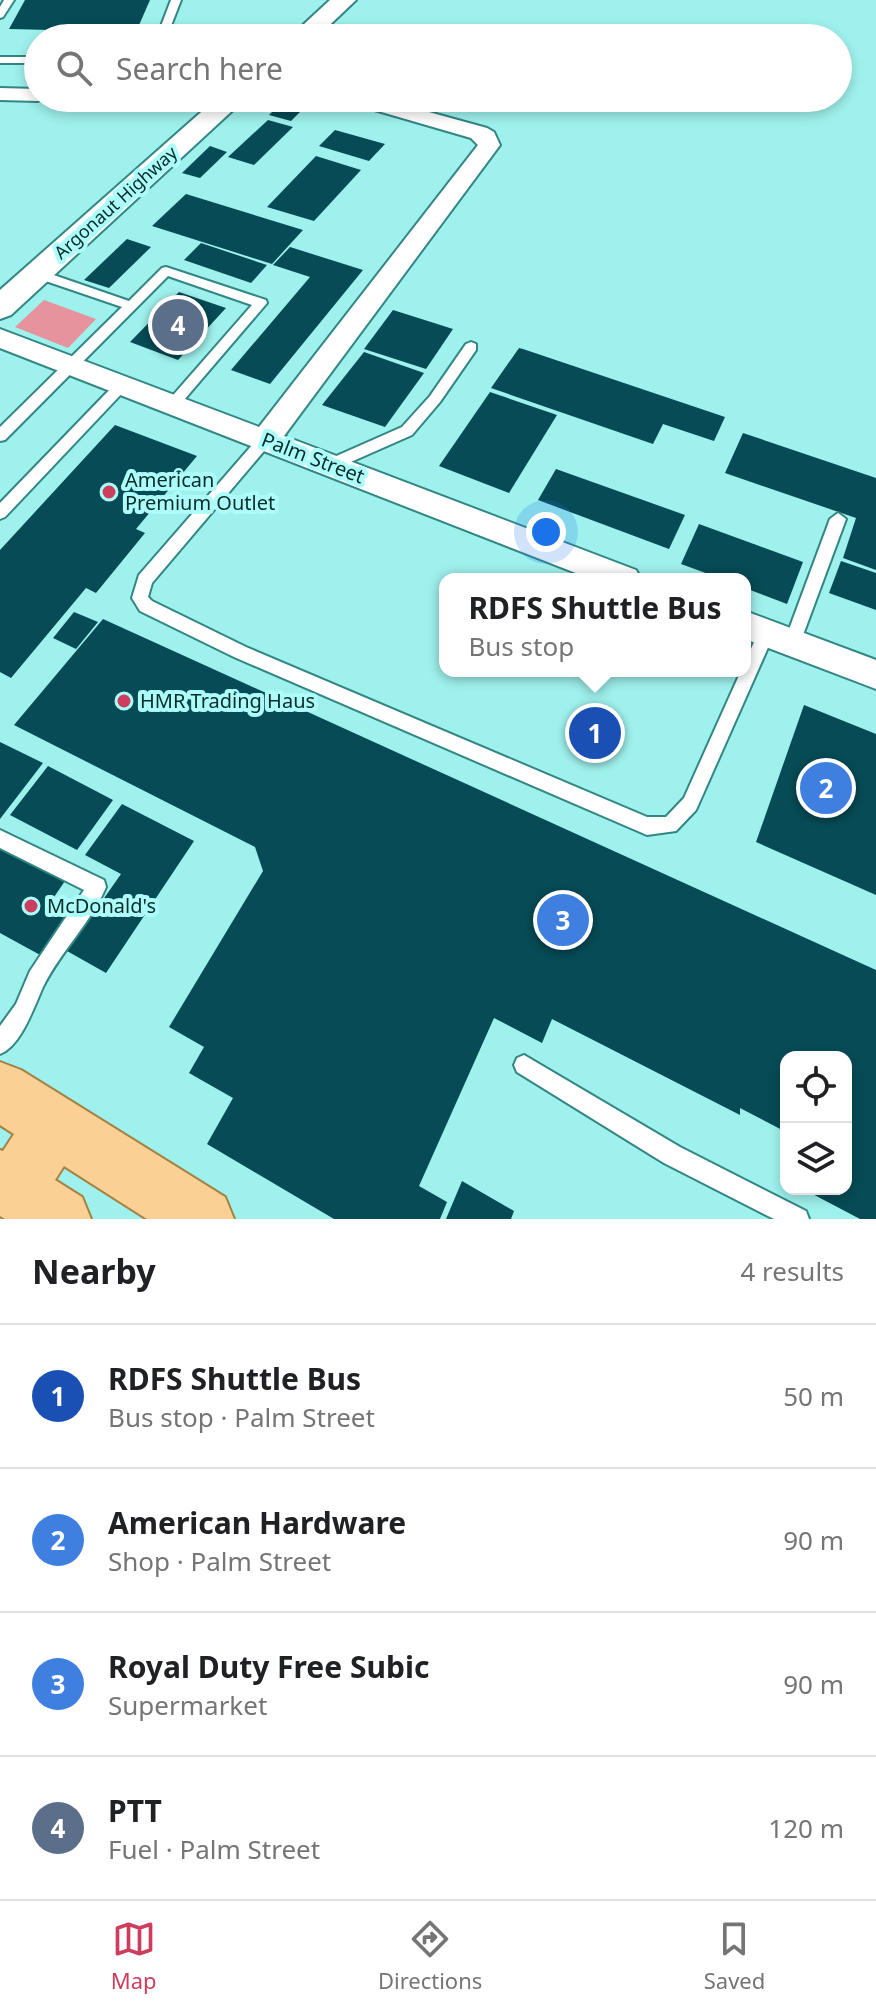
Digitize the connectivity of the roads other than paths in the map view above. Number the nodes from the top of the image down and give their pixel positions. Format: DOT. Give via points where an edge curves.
graph roads {
  1 [pos="9,0"];
  2 [pos="176,0"];
  3 [pos="344,0"];
  4 [pos="0,15"];
  5 [pos="167,24"];
  6 [pos="317,24"];
  7 [pos="0,60"];
  8 [pos="24,60"];
  9 [pos="0,94"];
  10 [pos="24,95"];
  11 [pos="217,112"];
  12 [pos="404,112"];
  13 [pos="38,274"];
  14 [pos="131,306"];
  15 [pos="0,308"];
  16 [pos="0,338"];
  17 [pos="471,347"];
  18 [pos="73,366"];
  19 [pos="122,385"];
  20 [pos="173,404"];
  21 [pos="0,436"];
  22 [pos="265,440"];
  23 [pos="330,465"];
  24 [pos="0,513"];
  25 [pos="838,519"];
  26 [pos="609,573"];
  27 [pos="768,634"];
  28 [pos="751,671"];
  29 [pos="876,675"];
  30 [pos="748,677"];
  31 [pos="0,839"];
  32 [pos="0,1044"];
  33 [pos="524,1065"];
  34 [pos="0,1091"];
  35 [pos="55,1125"];
  36 [pos="25,1196"];
  37 [pos="203,1219"];
  38 [pos="798,1219"];
  1 -- 4 [label="lane"];
  2 -- 5 [label="lane"];
  3 -- 6 [label="street"];
  7 -- 8 [label="lane"];
  9 -- 10 [label="street"];
  11 -- 13 [label="street, Argonaut Highway"];
  12 -- 22 [label="street" via="479,133 488,140 485,152"];
  13 -- 14 [label="lane"];
  13 -- 15 [label="street, Argonaut Highway"];
  14 -- 18 [label="lane"];
  14 -- 20 [label="lane" via="166,271 261,303"];
  16 -- 18 [label="street, Palm Street"];
  17 -- 23 [label="lane" via="407,431"];
  18 -- 19 [label="street, Palm Street"];
  18 -- 21 [label="lane"];
  19 -- 20 [label="street, Palm Street"];
  19 -- 24 [label="lane"];
  20 -- 22 [label="street, Palm Street"];
  22 -- 23 [label="street, Palm Street"];
  22 -- 30 [label="lane" via="145,580 140,598 146,606 252,657 647,826 676,822 690,804"];
  23 -- 26 [label="street, Palm Street"];
  25 -- 27 [label="lane"];
  27 -- 28 [label="lane"];
  27 -- 29 [label="street"];
  31 -- 32 [label="lane" via="97,887"];
  33 -- 38 [label="lane" via="672,1155"];
  34 -- 35 [label="main road"];
  35 -- 36 [label="main road"];
  35 -- 37 [label="main road"];
}
